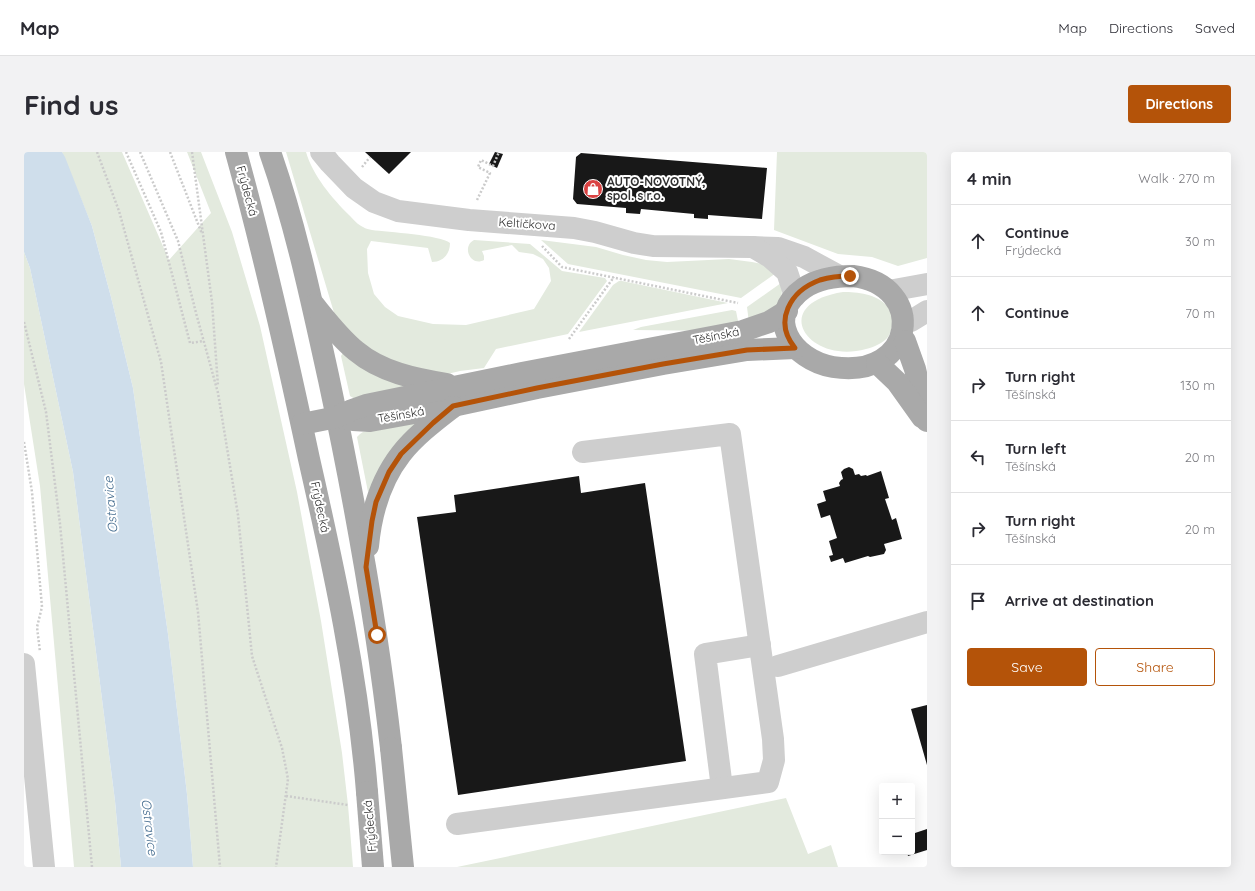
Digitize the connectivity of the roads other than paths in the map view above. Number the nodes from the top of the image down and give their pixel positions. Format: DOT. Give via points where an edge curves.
graph roads {
  1 [pos="236,152"];
  2 [pos="270,152"];
  3 [pos="321,152"];
  4 [pos="752,247"];
  5 [pos="839,276"];
  6 [pos="927,284"];
  7 [pos="894,290"];
  8 [pos="312,303"];
  9 [pos="791,303"];
  10 [pos="914,324"];
  11 [pos="795,348"];
  12 [pos="877,363"];
  13 [pos="455,396"];
  14 [pos="337,417"];
  15 [pos="927,421"];
  16 [pos="302,424"];
  17 [pos="927,424"];
  18 [pos="584,452"];
  19 [pos="366,567"];
  20 [pos="927,622"];
  21 [pos="760,645"];
  22 [pos="24,664"];
  23 [pos="778,666"];
  24 [pos="722,788"];
  25 [pos="457,824"];
  26 [pos="44,867"];
  27 [pos="373,867"];
  28 [pos="403,867"];
  1 -- 16 [label="main road, Frýdecká" via="253,212"];
  2 -- 8 [label="main road" via="281,183"];
  3 -- 4 [label="street, Keltičkova" via="354,188 374,202 398,211 574,228 653,246"];
  4 -- 5 [label="street, Keltičkova" via="784,250 804,257"];
  4 -- 9 [label="street, Keltičkova" via="770,257 787,272"];
  5 -- 7 [label="main road, Těšínská" via="868,278"];
  5 -- 9 [label="main road, Těšínská" via="816,282 804,289"];
  6 -- 7 [label="street"];
  7 -- 10 [label="main road, Těšínská" via="905,302"];
  8 -- 13 [label="main road" via="340,336 372,362 398,374 428,381"];
  8 -- 14 [label="main road"];
  9 -- 11 [label="main road" via="785,322 789,339"];
  9 -- 13 [label="main road, Těšínská" via="769,322 743,331 522,373"];
  10 -- 12 [label="main road" via="900,347"];
  10 -- 15 [label="main road, Těšínská" via="915,369"];
  11 -- 12 [label="main road" via="811,360 833,367 854,368"];
  11 -- 13 [label="main road, Těšínská" via="747,350 537,388"];
  12 -- 17 [label="main road" via="897,382"];
  13 -- 14 [label="main road, Těšínská" via="370,421"];
  13 -- 19 [label="main road" via="433,423 406,449 389,472 376,502"];
  14 -- 16 [label="main road, Těšínská"];
  14 -- 19 [label="main road"];
  16 -- 27 [label="main road, Frýdecká, bridge" via="349,652 363,750"];
  18 -- 21 [label="street" via="730,434"];
  19 -- 28 [label="main road, bridge" via="392,748"];
  20 -- 23 [label="street"];
  21 -- 24 [label="street" via="774,760 768,782"];
  21 -- 24 [label="street" via="705,654"];
  22 -- 26 [label="street"];
  24 -- 25 [label="street"];
}
